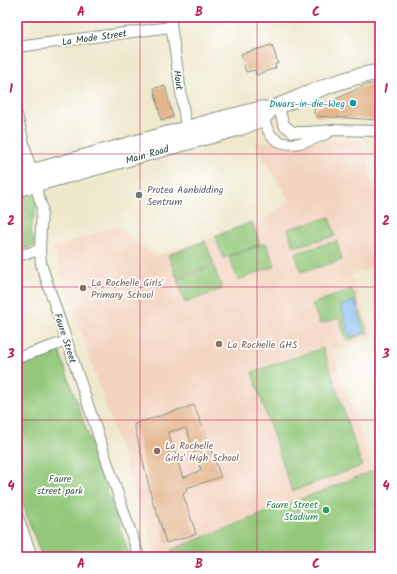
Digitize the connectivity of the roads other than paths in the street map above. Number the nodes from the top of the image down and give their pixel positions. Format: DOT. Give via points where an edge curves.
graph roads {
  1 [pos="171,22"];
  2 [pos="17,47"];
  3 [pos="380,72"];
  4 [pos="268,110"];
  5 [pos="17,115"];
  6 [pos="334,130"];
  7 [pos="380,131"];
  8 [pos="188,136"];
  9 [pos="27,178"];
  10 [pos="17,189"];
  11 [pos="40,250"];
  12 [pos="17,256"];
  13 [pos="67,341"];
  14 [pos="17,358"];
  15 [pos="17,520"];
  16 [pos="17,545"];
  17 [pos="21,557"];
  18 [pos="30,557"];
  19 [pos="140,557"];
  1 -- 2 [label="street, La Mode Street"];
  1 -- 8 [label="street, Hout"];
  3 -- 4 [label="main road, Main Road" via="341,81"];
  4 -- 6 [label="street" via="292,132"];
  4 -- 6 [label="street" via="271,135 281,142 310,141"];
  4 -- 8 [label="main road, Main Road" via="242,127"];
  5 -- 9 [label="street, Faure Street"];
  6 -- 7 [label="street"];
  8 -- 9 [label="main road, Main Road"];
  9 -- 10 [label="main road, Main Road"];
  9 -- 11 [label="street, Faure Street" via="42,207"];
  11 -- 12 [label="street"];
  11 -- 13 [label="street, Faure Street" via="41,264"];
  13 -- 14 [label="street"];
  13 -- 19 [label="street, Faure Street"];
  15 -- 18 [label="main road"];
  16 -- 17 [label="main road"];
}
